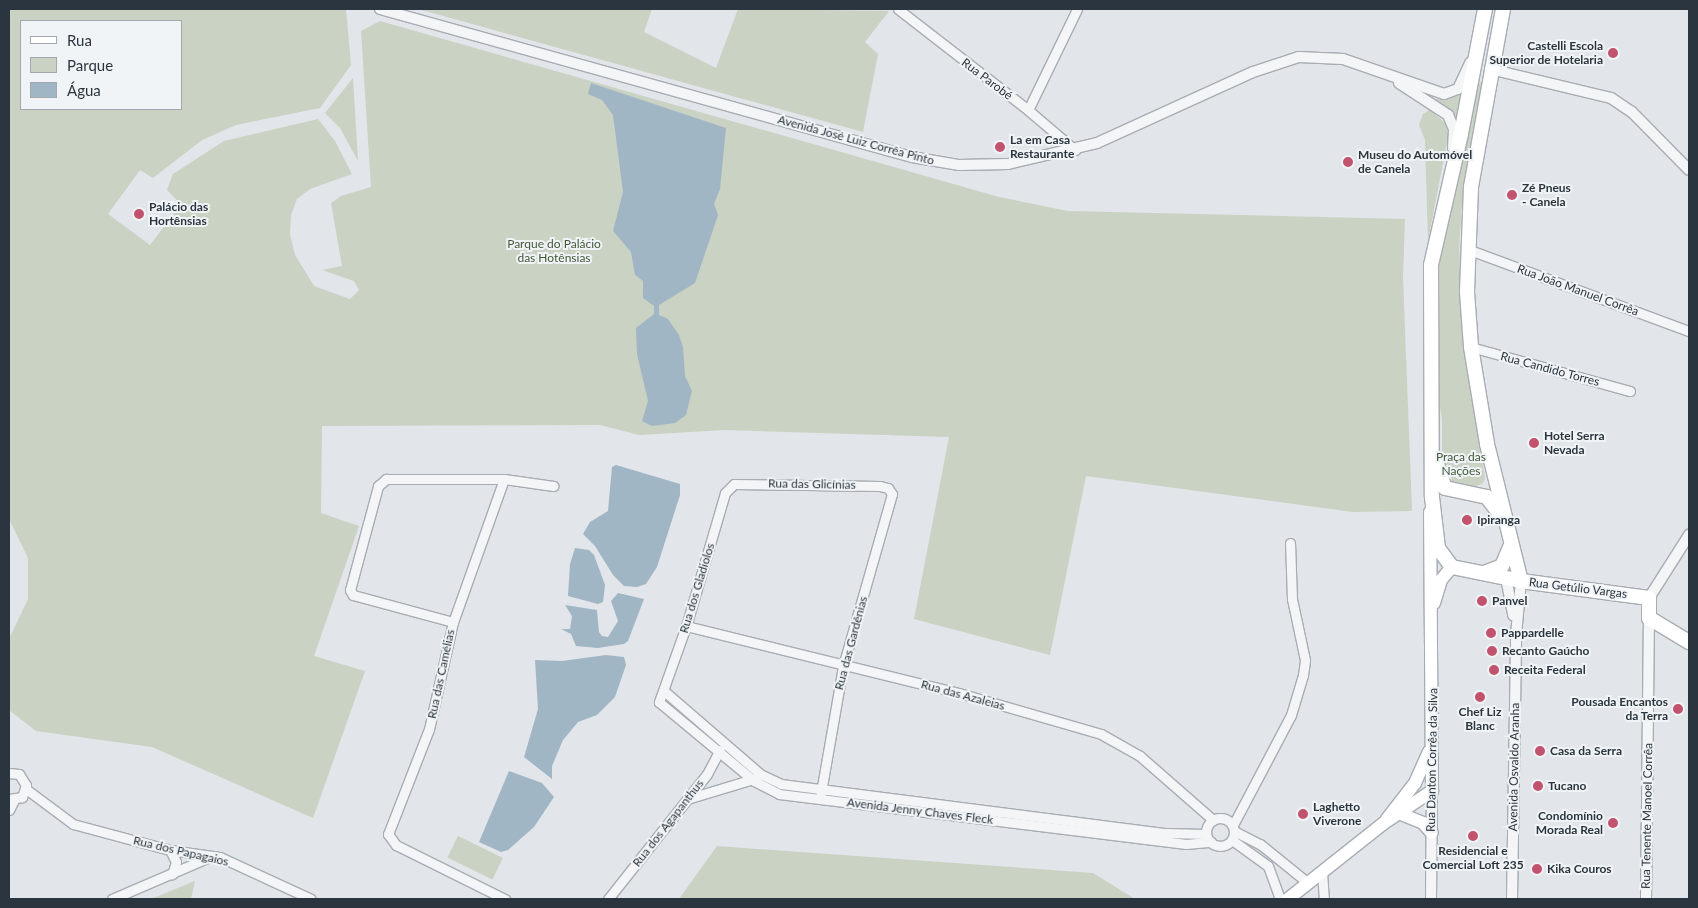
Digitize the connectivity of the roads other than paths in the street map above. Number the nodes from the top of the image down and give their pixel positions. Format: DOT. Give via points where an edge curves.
graph roads {
  1 [pos="380,9"];
  2 [pos="898,9"];
  3 [pos="1077,9"];
  4 [pos="1485,9"];
  5 [pos="1489,9"];
  6 [pos="1502,9"];
  7 [pos="1477,46"];
  8 [pos="1490,69"];
  9 [pos="1383,74"];
  10 [pos="1028,110"];
  11 [pos="1074,150"];
  12 [pos="1453,165"];
  13 [pos="1689,170"];
  14 [pos="1467,250"];
  15 [pos="1689,331"];
  16 [pos="1470,348"];
  17 [pos="1630,391"];
  18 [pos="1432,427"];
  19 [pos="1488,444"];
  20 [pos="504,479"];
  21 [pos="731,485"];
  22 [pos="554,486"];
  23 [pos="891,492"];
  24 [pos="1460,492"];
  25 [pos="1477,493"];
  26 [pos="1432,497"];
  27 [pos="1506,526"];
  28 [pos="1689,535"];
  29 [pos="1290,543"];
  30 [pos="1510,547"];
  31 [pos="1452,567"];
  32 [pos="1484,573"];
  33 [pos="1506,578"];
  34 [pos="1521,581"];
  35 [pos="1649,598"];
  36 [pos="1649,618"];
  37 [pos="1432,620"];
  38 [pos="453,622"];
  39 [pos="686,626"];
  40 [pos="1516,636"];
  41 [pos="1689,642"];
  42 [pos="843,666"];
  43 [pos="664,691"];
  44 [pos="659,702"];
  45 [pos="1432,743"];
  46 [pos="724,744"];
  47 [pos="718,753"];
  48 [pos="9,772"];
  49 [pos="757,777"];
  50 [pos="822,788"];
  51 [pos="26,790"];
  52 [pos="1432,791"];
  53 [pos="820,798"];
  54 [pos="687,799"];
  55 [pos="11,800"];
  56 [pos="9,810"];
  57 [pos="1401,814"];
  58 [pos="1212,820"];
  59 [pos="1384,823"];
  60 [pos="1233,832"];
  61 [pos="1432,833"];
  62 [pos="1209,838"];
  63 [pos="170,850"];
  64 [pos="212,856"];
  65 [pos="1322,872"];
  66 [pos="172,874"];
  67 [pos="1308,884"];
  68 [pos="112,899"];
  69 [pos="311,899"];
  70 [pos="505,899"];
  71 [pos="608,899"];
  72 [pos="1280,899"];
  73 [pos="1288,899"];
  74 [pos="1324,899"];
  75 [pos="1431,899"];
  76 [pos="1512,899"];
  77 [pos="1646,899"];
  1 -- 11 [label="street, Avenida José Luiz Corrêa Pinto" via="912,157 984,166"];
  2 -- 10 [label="street, Rua Parobé"];
  3 -- 10 [label="street"];
  4 -- 7 [label="main road"];
  5 -- 8 [label="main road" via="1484,55 1486,67"];
  6 -- 8 [label="main road, Avenida Osvaldo Aranha"];
  7 -- 9 [label="street, Avenida José Luiz Corrêa Pinto" via="1461,85 1448,94"];
  7 -- 12 [label="main road"];
  8 -- 13 [label="street" via="1611,98 1632,112"];
  8 -- 14 [label="main road, Avenida Osvaldo Aranha" via="1471,187"];
  9 -- 11 [label="street, Avenida José Luiz Corrêa Pinto" via="1343,59 1292,58 1253,72 1124,133"];
  9 -- 12 [label="street, Avenida José Luiz Corrêa Pinto" via="1448,115 1454,129"];
  10 -- 11 [label="street, Rua Parobé"];
  12 -- 18 [label="main road" via="1431,265"];
  14 -- 15 [label="street, Rua João Manuel Corrêa"];
  14 -- 16 [label="main road, Avenida Osvaldo Aranha"];
  16 -- 17 [label="street, Rua Candido Torres"];
  16 -- 19 [label="main road, Avenida Osvaldo Aranha"];
  18 -- 24 [label="main road" via="1442,484"];
  18 -- 26 [label="main road"];
  19 -- 25 [label="main road" via="1490,482"];
  19 -- 27 [label="main road, Avenida Osvaldo Aranha"];
  20 -- 22 [label="street"];
  20 -- 38 [label="street, Rua das Camélias"];
  20 -- 38 [label="street" via="381,482 350,590 353,595"];
  21 -- 23 [label="street, Rua das Glicínias" via="741,482 880,486"];
  21 -- 39 [label="street, Rua dos Gladiolos" via="725,493"];
  23 -- 42 [label="street, Rua das Gardênias"];
  24 -- 25 [label="main road"];
  24 -- 26 [label="main road"];
  25 -- 27 [label="main road" via="1491,499"];
  26 -- 31 [label="main road" via="1438,548"];
  26 -- 37 [label="main road, Rua Danton Corrêa da Silva" via="1428,531"];
  27 -- 30 [label="main road, Avenida Osvaldo Aranha"];
  28 -- 35 [label="street"];
  29 -- 60 [label="street" via="1291,592 1306,660 1291,715"];
  30 -- 32 [label="main road" via="1502,566"];
  30 -- 34 [label="main road, Avenida Osvaldo Aranha"];
  31 -- 32 [label="main road"];
  31 -- 37 [label="main road, Rua Danton Corrêa da Silva" via="1438,589"];
  32 -- 33 [label="main road"];
  33 -- 34 [label="main road, Rua Getúlio Vargas"];
  33 -- 40 [label="street, Avenida Osvaldo Aranha"];
  34 -- 35 [label="main road, Rua Getúlio Vargas"];
  34 -- 40 [label="street, Avenida Osvaldo Aranha"];
  35 -- 36 [label="main road, Rua Tenente Manoel Corrêa"];
  36 -- 41 [label="main road"];
  36 -- 77 [label="street, Rua Tenente Manoel Corrêa"];
  37 -- 45 [label="main road, Rua Danton Corrêa da Silva"];
  38 -- 70 [label="street, Rua das Camélias" via="429,729 390,826 389,839"];
  39 -- 42 [label="street, Rua das Azaleias"];
  39 -- 43 [label="street, Rua dos Gladiolos"];
  40 -- 76 [label="street, Avenida Osvaldo Aranha"];
  42 -- 50 [label="street, Rua das Gardênias"];
  42 -- 58 [label="street, Rua das Azaleias" via="960,693 1102,734 1129,748"];
  43 -- 44 [label="street, Rua dos Gladiolos"];
  43 -- 46 [label="street, Avenida Jenny Chaves Fleck"];
  44 -- 47 [label="street, Avenida Jenny Chaves Fleck"];
  45 -- 52 [label="main road, Rua Danton Corrêa da Silva"];
  45 -- 59 [label="main road" via="1415,783"];
  46 -- 47 [label="street, Rua dos Agapanthus"];
  46 -- 49 [label="street, Avenida Jenny Chaves Fleck"];
  47 -- 49 [label="street, Avenida Jenny Chaves Fleck"];
  47 -- 54 [label="street, Rua dos Agapanthus" via="707,774"];
  48 -- 51 [label="street, Rua dos Papagaios" via="23,777"];
  49 -- 50 [label="street, Avenida Jenny Chaves Fleck" via="781,784"];
  49 -- 53 [label="street, Avenida Jenny Chaves Fleck" via="779,794"];
  49 -- 54 [label="street"];
  50 -- 53 [label="street, Rua das Gardênias"];
  50 -- 62 [label="street, Avenida Jenny Chaves Fleck"];
  51 -- 55 [label="street"];
  51 -- 63 [label="street, Rua dos Papagaios" via="70,823"];
  52 -- 57 [label="main road"];
  52 -- 61 [label="street, Rua Danton Corrêa da Silva"];
  53 -- 62 [label="street, Avenida Jenny Chaves Fleck" via="1186,844"];
  54 -- 71 [label="street, Rua dos Agapanthus"];
  55 -- 56 [label="street"];
  57 -- 59 [label="main road"];
  57 -- 61 [label="main road" via="1423,823"];
  58 -- 60 [label="street" via="1224,818"];
  58 -- 62 [label="street"];
  59 -- 65 [label="main road"];
  60 -- 62 [label="street" via="1224,845"];
  60 -- 67 [label="street" via="1260,844"];
  60 -- 72 [label="street" via="1268,866"];
  61 -- 75 [label="street, Rua Danton Corrêa da Silva"];
  63 -- 64 [label="street, Rua dos Papagaios"];
  63 -- 66 [label="street" via="176,862"];
  64 -- 66 [label="street"];
  64 -- 69 [label="street, Rua dos Papagaios"];
  65 -- 67 [label="main road"];
  65 -- 74 [label="street"];
  66 -- 68 [label="street"];
  67 -- 73 [label="main road"];
}
